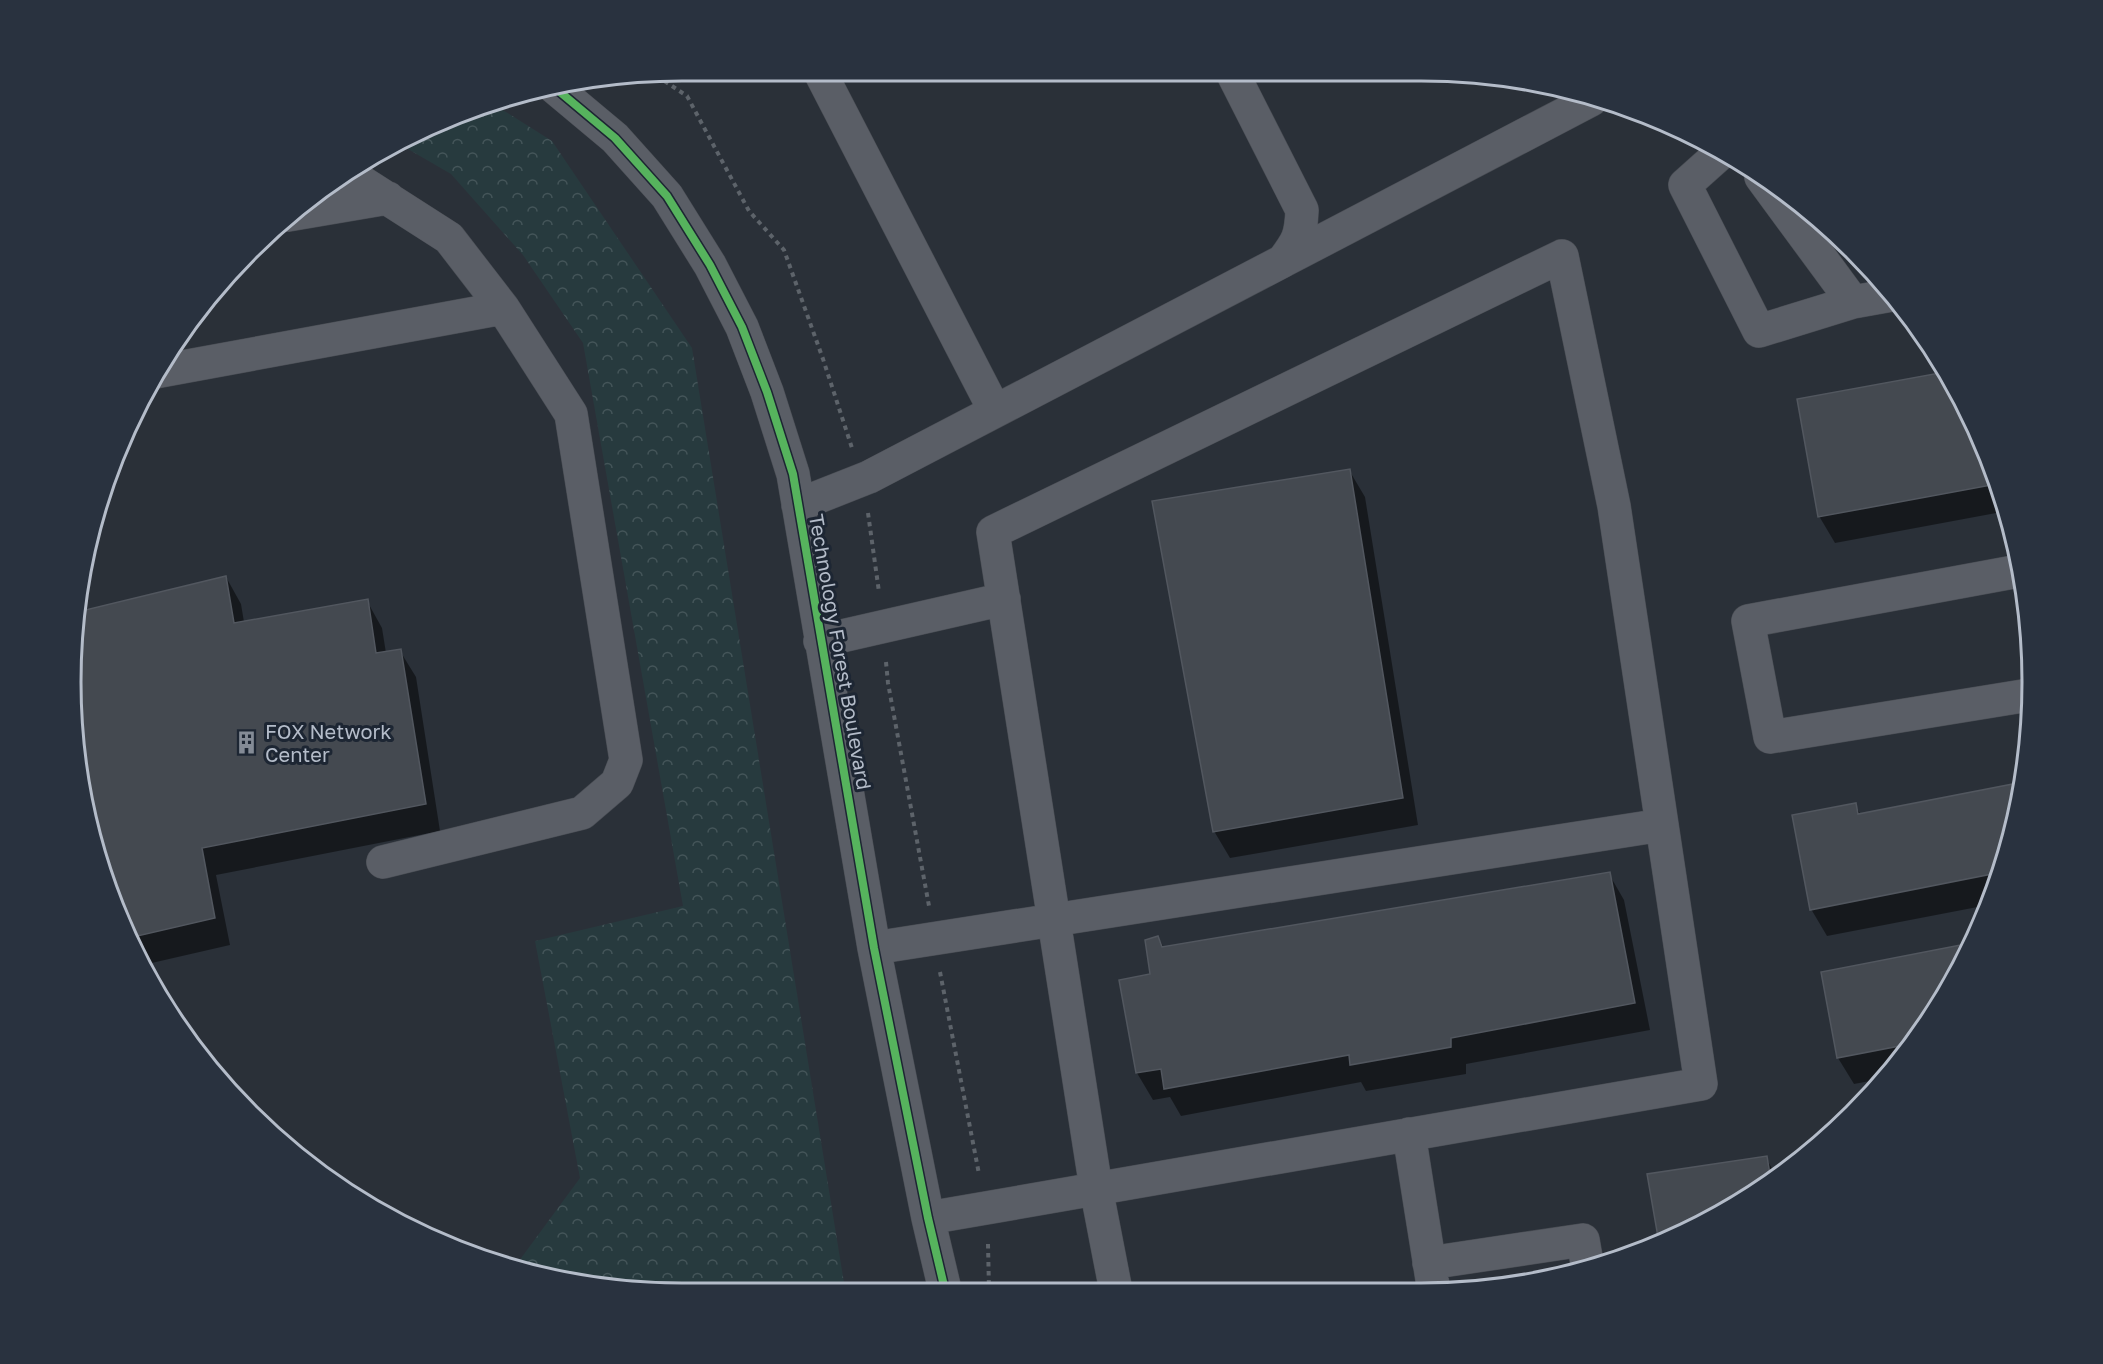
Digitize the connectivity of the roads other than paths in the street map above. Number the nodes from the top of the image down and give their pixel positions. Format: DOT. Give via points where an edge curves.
graph roads {
  1 [pos="825,81"];
  2 [pos="1237,81"];
  3 [pos="562,94"];
  4 [pos="1584,103"];
  5 [pos="1715,158"];
  6 [pos="355,178"];
  7 [pos="1776,197"];
  8 [pos="388,198"];
  9 [pos="308,212"];
  10 [pos="1283,261"];
  11 [pos="1882,297"];
  12 [pos="1853,302"];
  13 [pos="503,308"];
  14 [pos="169,369"];
  15 [pos="995,411"];
  16 [pos="798,505"];
  17 [pos="2011,572"];
  18 [pos="1004,599"];
  19 [pos="820,640"];
  20 [pos="2022,696"];
  21 [pos="1662,825"];
  22 [pos="383,862"];
  23 [pos="1053,919"];
  24 [pos="874,948"];
  25 [pos="1409,1134"];
  26 [pos="1096,1188"];
  27 [pos="928,1218"];
  28 [pos="1586,1260"];
  29 [pos="1432,1277"];
  30 [pos="943,1283"];
  31 [pos="1114,1283"];
  1 -- 15 [label="street"];
  2 -- 10 [label="street" via="1302,210 1301,231"];
  3 -- 16 [label="street, Technology Forest Boulevard" via="615,138 668,196 710,265 742,327 767,392 794,474"];
  4 -- 10 [label="street"];
  5 -- 12 [label="street" via="1685,185 1759,331"];
  6 -- 8 [label="street"];
  7 -- 12 [label="street"];
  8 -- 9 [label="street"];
  8 -- 13 [label="street" via="449,238"];
  10 -- 15 [label="street"];
  11 -- 12 [label="street"];
  13 -- 14 [label="street"];
  13 -- 22 [label="street" via="571,414 626,760 617,783 582,813"];
  15 -- 16 [label="street" via="869,477"];
  16 -- 19 [label="street, Technology Forest Boulevard"];
  17 -- 20 [label="street" via="1748,621 1770,737"];
  18 -- 19 [label="street"];
  18 -- 21 [label="street" via="993,532 1563,256 1614,506"];
  18 -- 23 [label="street"];
  19 -- 24 [label="street, Technology Forest Boulevard"];
  21 -- 23 [label="street"];
  21 -- 25 [label="street" via="1701,1084"];
  23 -- 24 [label="street"];
  23 -- 26 [label="street"];
  24 -- 27 [label="street, Technology Forest Boulevard"];
  25 -- 26 [label="street"];
  25 -- 29 [label="street"];
  26 -- 27 [label="street"];
  26 -- 31 [label="street"];
  27 -- 30 [label="street, Technology Forest Boulevard"];
  28 -- 29 [label="street" via="1583,1240"];
}
